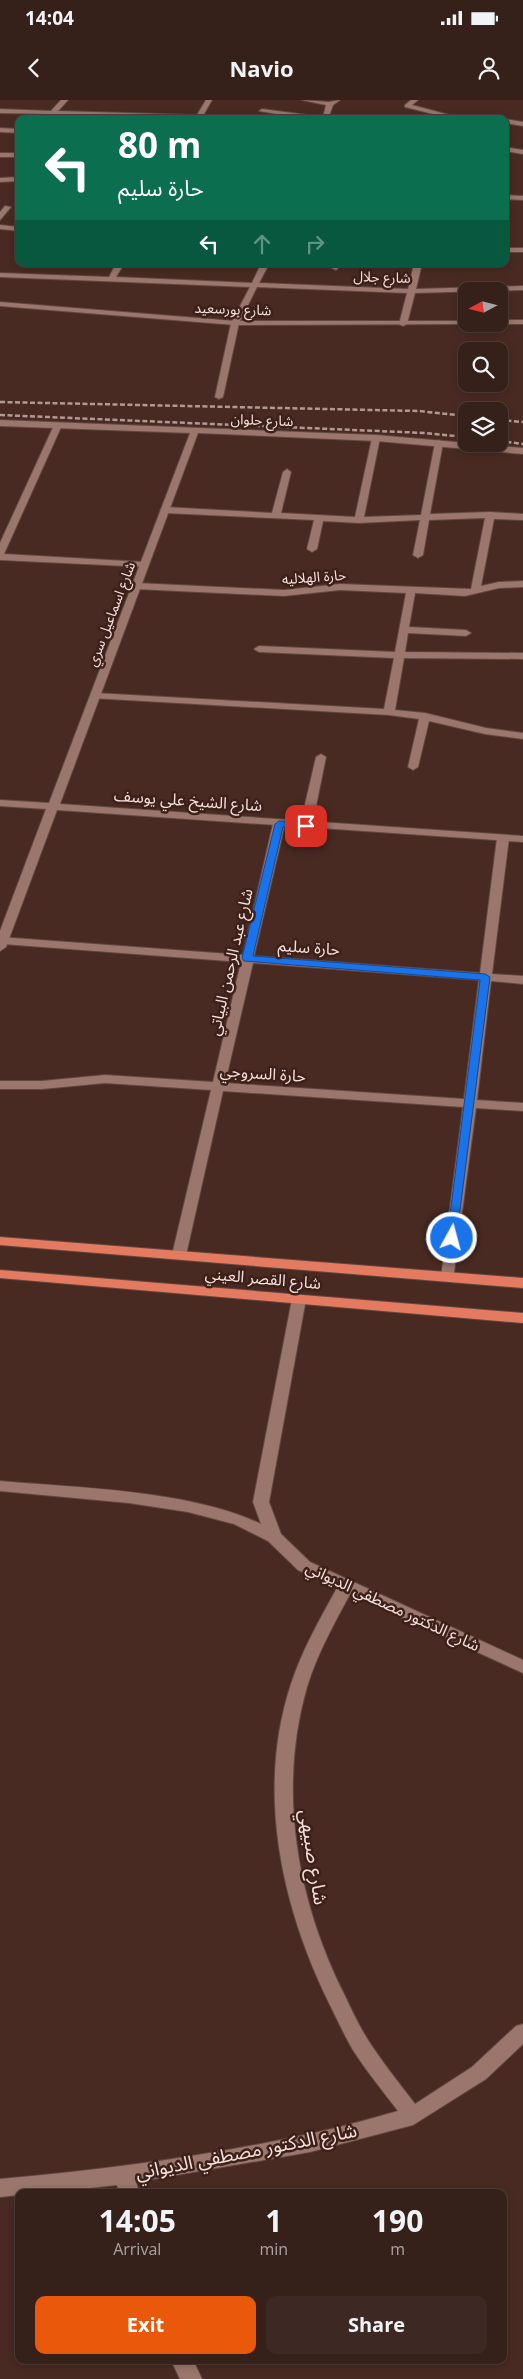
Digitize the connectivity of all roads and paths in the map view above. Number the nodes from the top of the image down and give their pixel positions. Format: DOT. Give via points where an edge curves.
graph roads {
  1 [pos="65,100"];
  2 [pos="210,100"];
  3 [pos="305,100"];
  4 [pos="337,100"];
  5 [pos="415,100"];
  6 [pos="330,104"];
  7 [pos="0,111"];
  8 [pos="262,112"];
  9 [pos="53,113"];
  10 [pos="111,115"];
  11 [pos="201,115"];
  12 [pos="289,115"];
  13 [pos="326,115"];
  14 [pos="445,115"];
  15 [pos="509,122"];
  16 [pos="523,124"];
  17 [pos="0,130"];
  18 [pos="15,131"];
  19 [pos="509,150"];
  20 [pos="523,152"];
  21 [pos="0,155"];
  22 [pos="15,155"];
  23 [pos="15,179"];
  24 [pos="0,180"];
  25 [pos="509,197"];
  26 [pos="523,198"];
  27 [pos="7,207"];
  28 [pos="0,218"];
  29 [pos="0,227"];
  30 [pos="15,229"];
  31 [pos="509,250"];
  32 [pos="523,250"];
  33 [pos="118,267"];
  34 [pos="264,267"];
  35 [pos="417,267"];
  36 [pos="0,274"];
  37 [pos="110,280"];
  38 [pos="254,286"];
  39 [pos="523,288"];
  40 [pos="411,291"];
  41 [pos="0,304"];
  42 [pos="508,322"];
  43 [pos="523,322"];
  44 [pos="235,323"];
  45 [pos="458,323"];
  46 [pos="402,324"];
  47 [pos="219,398"];
  48 [pos="0,423"];
  49 [pos="58,426"];
  50 [pos="195,431"];
  51 [pos="376,438"];
  52 [pos="440,443"];
  53 [pos="523,451"];
  54 [pos="287,472"];
  55 [pos="165,510"];
  56 [pos="276,515"];
  57 [pos="490,515"];
  58 [pos="426,517"];
  59 [pos="523,517"];
  60 [pos="319,518"];
  61 [pos="359,520"];
  62 [pos="312,549"];
  63 [pos="0,553"];
  64 [pos="418,554"];
  65 [pos="0,557"];
  66 [pos="144,565"];
  67 [pos="523,584"];
  68 [pos="136,586"];
  69 [pos="411,591"];
  70 [pos="474,592"];
  71 [pos="405,630"];
  72 [pos="466,633"];
  73 [pos="259,650"];
  74 [pos="401,655"];
  75 [pos="523,656"];
  76 [pos="95,696"];
  77 [pos="389,712"];
  78 [pos="425,716"];
  79 [pos="523,736"];
  80 [pos="321,758"];
  81 [pos="413,768"];
  82 [pos="0,803"];
  83 [pos="53,806"];
  84 [pos="279,824"];
  85 [pos="306,826"];
  86 [pos="503,838"];
  87 [pos="523,839"];
  88 [pos="1,943"];
  89 [pos="247,958"];
  90 [pos="485,977"];
  91 [pos="523,980"];
  92 [pos="0,1085"];
  93 [pos="217,1086"];
  94 [pos="468,1103"];
  95 [pos="523,1107"];
  96 [pos="0,1241"];
  97 [pos="179,1255"];
  98 [pos="0,1274"];
  99 [pos="448,1277"];
  100 [pos="523,1283"];
  101 [pos="300,1299"];
  102 [pos="523,1318"];
  103 [pos="0,1486"];
  104 [pos="274,1537"];
  105 [pos="346,1587"];
  106 [pos="523,1667"];
  107 [pos="523,2032"];
  108 [pos="413,2116"];
  109 [pos="127,2184"];
  110 [pos="0,2188"];
  111 [pos="184,2364"];
  112 [pos="191,2379"];
  1 -- 9 [label="street"];
  2 -- 11 [label="street"];
  3 -- 6 [label="street"];
  4 -- 6 [label="street"];
  5 -- 14 [label="street" via="407,106"];
  6 -- 13 [label="street"];
  7 -- 9 [label="street"];
  8 -- 12 [label="street"];
  9 -- 10 [label="street"];
  15 -- 16 [label="street"];
  17 -- 18 [label="street"];
  19 -- 20 [label="street"];
  21 -- 22 [label="street"];
  23 -- 24 [label="street"];
  25 -- 26 [label="street"];
  27 -- 28 [label="street"];
  29 -- 30 [label="street"];
  31 -- 32 [label="street"];
  33 -- 37 [label="street"];
  34 -- 38 [label="street"];
  35 -- 40 [label="street"];
  36 -- 37 [label="street, شارع جلال" via="16,272"];
  37 -- 38 [label="street, شارع جلال"];
  38 -- 40 [label="street, شارع جلال"];
  38 -- 44 [label="street"];
  39 -- 40 [label="street, شارع جلال"];
  40 -- 46 [label="street"];
  41 -- 44 [label="street, شارع بورسعيد"];
  42 -- 43 [label="street"];
  44 -- 46 [label="street, شارع بورسعيد"];
  44 -- 47 [label="street"];
  45 -- 46 [label="street, شارع بورسعيد"];
  48 -- 49 [label="street, شارع حلوان"];
  49 -- 50 [label="street, شارع حلوان"];
  49 -- 63 [label="street"];
  50 -- 51 [label="street, شارع حلوان"];
  50 -- 55 [label="street, شارع اسماعيل سري"];
  51 -- 52 [label="street, شارع حلوان"];
  51 -- 61 [label="street"];
  52 -- 53 [label="street, شارع حلوان"];
  52 -- 58 [label="street"];
  54 -- 56 [label="street"];
  55 -- 56 [label="street"];
  55 -- 66 [label="street, شارع اسماعيل سري"];
  56 -- 60 [label="street"];
  57 -- 58 [label="street"];
  57 -- 59 [label="street"];
  57 -- 70 [label="street"];
  58 -- 61 [label="street"];
  58 -- 64 [label="street"];
  60 -- 61 [label="street"];
  60 -- 62 [label="street"];
  65 -- 66 [label="street"];
  66 -- 68 [label="street, شارع اسماعيل سري"];
  67 -- 70 [label="street, حارة الهلاليه" via="499,585"];
  68 -- 69 [label="street, حارة الهلاليه" via="284,593 340,587"];
  68 -- 76 [label="street, شارع اسماعيل سري"];
  69 -- 70 [label="street, حارة الهلاليه"];
  69 -- 71 [label="street"];
  71 -- 72 [label="street"];
  71 -- 74 [label="street"];
  73 -- 74 [label="street"];
  74 -- 75 [label="street"];
  74 -- 77 [label="street"];
  76 -- 77 [label="street"];
  76 -- 83 [label="street, شارع اسماعيل سري"];
  77 -- 78 [label="street"];
  78 -- 79 [label="street" via="485,731"];
  78 -- 81 [label="street"];
  80 -- 85 [label="street"];
  82 -- 83 [label="street, شارع الشيخ علي يوسف"];
  83 -- 84 [label="street, شارع الشيخ علي يوسف"];
  83 -- 88 [label="street, شارع اسماعيل سري"];
  84 -- 85 [label="street, شارع الشيخ علي يوسف"];
  84 -- 89 [label="street, شارع عبد الرحمن البياتي"];
  85 -- 86 [label="street, شارع الشيخ علي يوسف"];
  86 -- 87 [label="street, شارع الشيخ علي يوسف"];
  86 -- 90 [label="street"];
  88 -- 89 [label="street, حارة سليم"];
  89 -- 90 [label="street, حارة سليم"];
  89 -- 93 [label="street, شارع عبد الرحمن البياتي"];
  90 -- 91 [label="street, حارة سليم"];
  90 -- 94 [label="street"];
  92 -- 93 [label="street, حارة السروجي" via="105,1079"];
  93 -- 94 [label="street, حارة السروجي"];
  93 -- 97 [label="street, شارع عبد الرحمن البياتي"];
  94 -- 95 [label="street, حارة السروجي"];
  94 -- 99 [label="street"];
  96 -- 97 [label="highway, شارع القصر العيني"];
  97 -- 99 [label="highway, شارع القصر العيني"];
  98 -- 101 [label="highway, شارع القصر العيني"];
  99 -- 100 [label="highway, شارع القصر العيني"];
  101 -- 102 [label="highway, شارع القصر العيني"];
  101 -- 104 [label="street, شارع الدكتور مصطفي الديواني" via="261,1502"];
  103 -- 104 [label="street" via="188,1507 238,1520"];
  104 -- 105 [label="street, شارع الدكتور مصطفي الديواني" via="304,1566"];
  105 -- 106 [label="street, شارع الدكتور مصطفي الديواني"];
  105 -- 108 [label="street, شارع صبيهي" via="316,1641 295,1700 284,1764 284,1831 296,1901 322,1974 361,2046"];
  107 -- 108 [label="street, شارع الدكتور مصطفي الديواني" via="479,2072"];
  108 -- 109 [label="street, شارع الدكتور مصطفي الديواني"];
  109 -- 110 [label="street, شارع الدكتور مصطفي الديواني"];
  111 -- 112 [label="street"];
}
